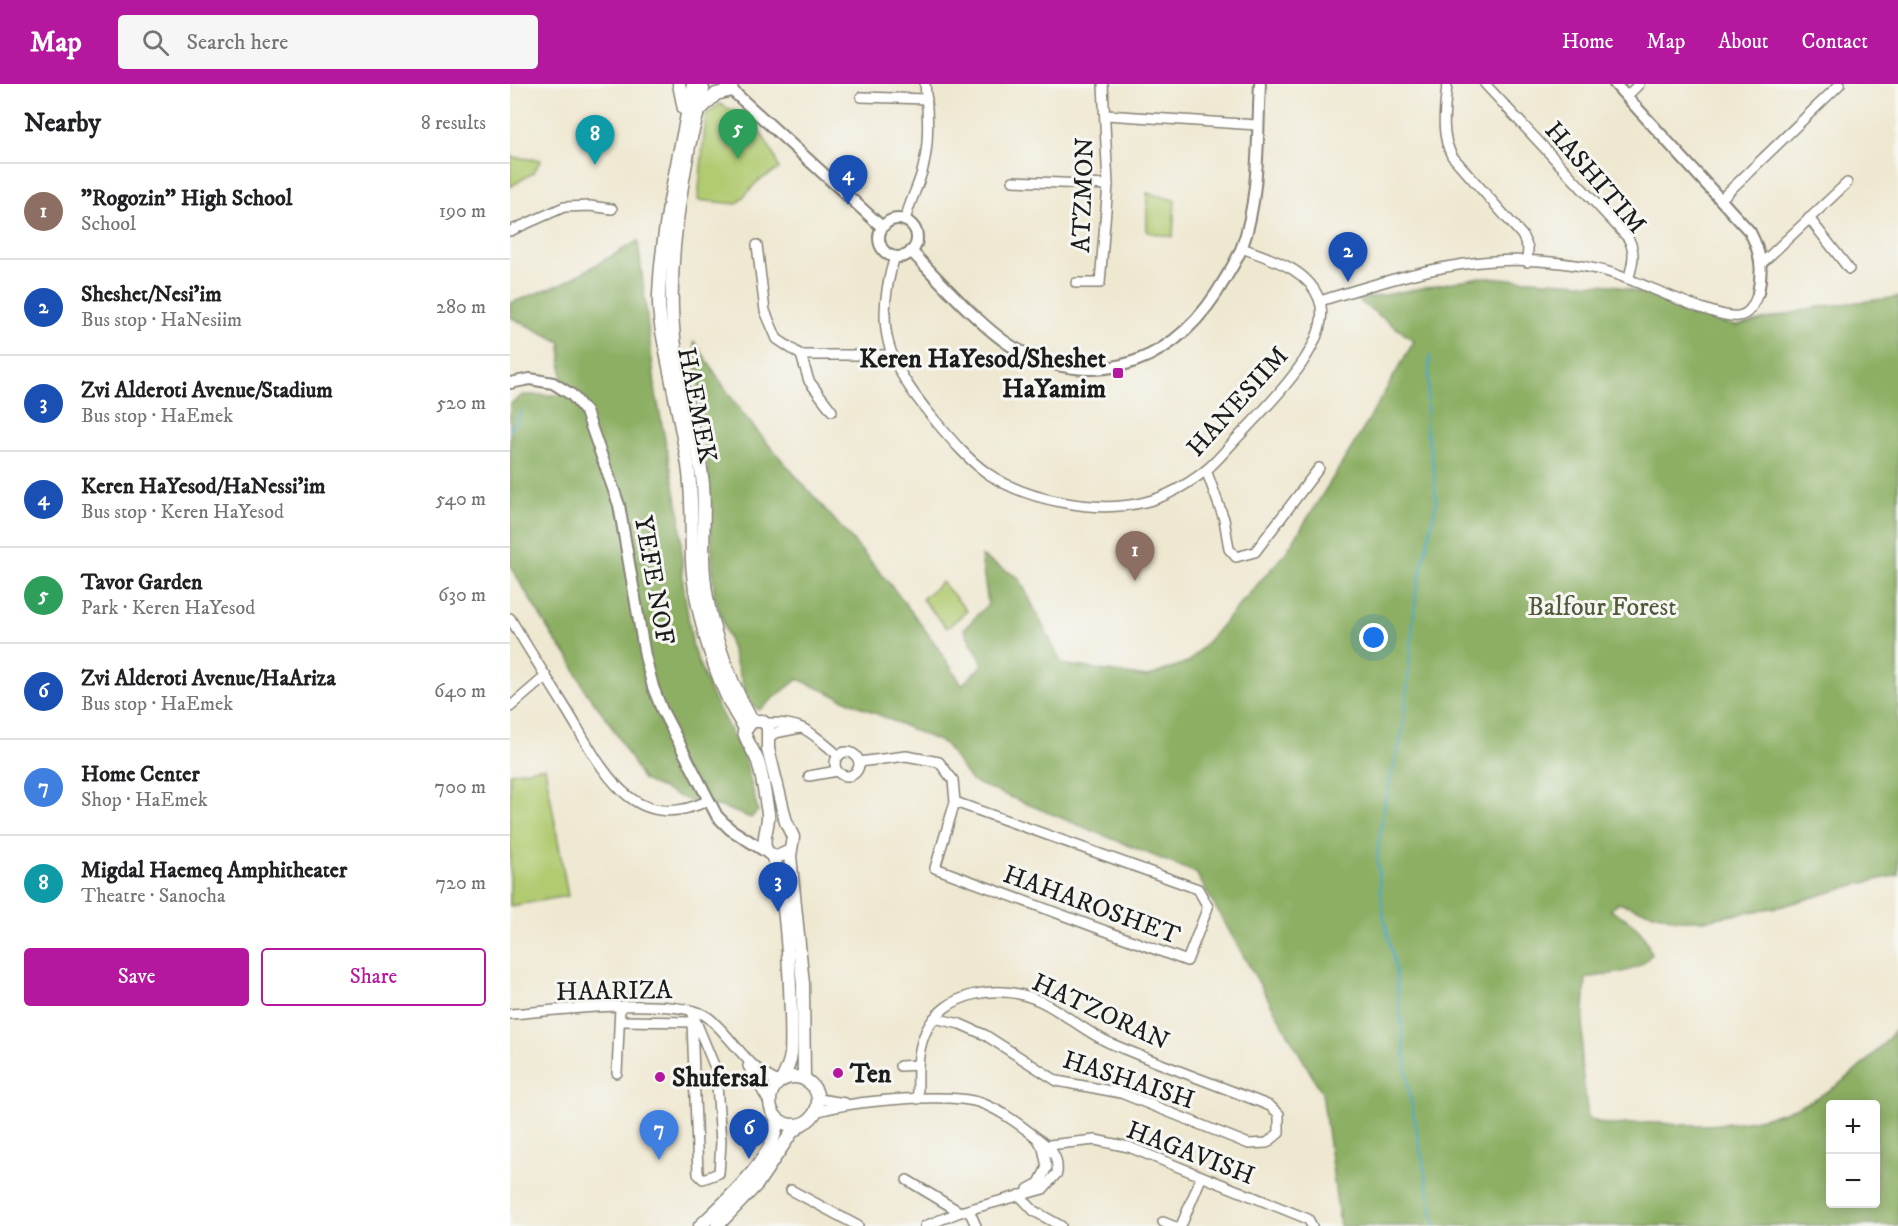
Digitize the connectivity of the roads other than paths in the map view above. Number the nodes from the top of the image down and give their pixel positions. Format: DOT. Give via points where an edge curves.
graph roads {
  1 [pos="680,84"];
  2 [pos="717,84"];
  3 [pos="925,84"];
  4 [pos="1103,84"];
  5 [pos="1260,84"];
  6 [pos="1447,84"];
  7 [pos="1485,84"];
  8 [pos="1615,84"];
  9 [pos="1640,84"];
  10 [pos="1840,84"];
  11 [pos="697,86"];
  12 [pos="732,88"];
  13 [pos="1627,96"];
  14 [pos="861,97"];
  15 [pos="927,99"];
  16 [pos="699,111"];
  17 [pos="1106,115"];
  18 [pos="686,124"];
  19 [pos="1257,125"];
  20 [pos="1013,181"];
  21 [pos="1847,183"];
  22 [pos="1108,185"];
  23 [pos="1722,198"];
  24 [pos="612,209"];
  25 [pos="1809,218"];
  26 [pos="905,220"];
  27 [pos="882,227"];
  28 [pos="510,231"];
  29 [pos="757,245"];
  30 [pos="1242,248"];
  31 [pos="911,251"];
  32 [pos="895,256"];
  33 [pos="1527,262"];
  34 [pos="1762,263"];
  35 [pos="1850,269"];
  36 [pos="1629,277"];
  37 [pos="1076,283"];
  38 [pos="1758,293"];
  39 [pos="1320,301"];
  40 [pos="801,355"];
  41 [pos="891,355"];
  42 [pos="510,383"];
  43 [pos="832,411"];
  44 [pos="1319,468"];
  45 [pos="1206,470"];
  46 [pos="510,618"];
  47 [pos="546,676"];
  48 [pos="510,707"];
  49 [pos="766,723"];
  50 [pos="749,724"];
  51 [pos="805,728"];
  52 [pos="768,738"];
  53 [pos="839,756"];
  54 [pos="860,762"];
  55 [pos="837,771"];
  56 [pos="809,776"];
  57 [pos="707,801"];
  58 [pos="955,802"];
  59 [pos="730,829"];
  60 [pos="766,832"];
  61 [pos="790,852"];
  62 [pos="770,854"];
  63 [pos="620,1007"];
  64 [pos="510,1014"];
  65 [pos="692,1017"];
  66 [pos="934,1018"];
  67 [pos="620,1021"];
  68 [pos="738,1051"];
  69 [pos="918,1065"];
  70 [pos="900,1066"];
  71 [pos="617,1073"];
  72 [pos="804,1079"];
  73 [pos="780,1081"];
  74 [pos="819,1099"];
  75 [pos="918,1099"];
  76 [pos="770,1104"];
  77 [pos="856,1104"];
  78 [pos="816,1112"];
  79 [pos="776,1118"];
  80 [pos="801,1125"];
  81 [pos="1036,1137"];
  82 [pos="1249,1144"];
  83 [pos="1048,1145"];
  84 [pos="1201,1178"];
  85 [pos="908,1180"];
  86 [pos="791,1190"];
  87 [pos="1019,1195"];
  88 [pos="965,1211"];
  89 [pos="700,1226"];
  90 [pos="717,1226"];
  91 [pos="858,1226"];
  92 [pos="925,1226"];
  93 [pos="976,1226"];
  94 [pos="1061,1226"];
  95 [pos="1181,1226"];
  96 [pos="1312,1226"];
  1 -- 18 [label="main road"];
  2 -- 11 [label="main road"];
  3 -- 15 [label="street"];
  4 -- 17 [label="street, ATZMON"];
  5 -- 19 [label="street"];
  6 -- 33 [label="street" via="1446,146 1522,235 1528,248"];
  7 -- 36 [label="street, HASHITIM" via="1628,238 1634,258"];
  8 -- 13 [label="street"];
  9 -- 13 [label="street"];
  10 -- 23 [label="street"];
  11 -- 16 [label="main road, HAEMEK"];
  11 -- 18 [label="main road, HAEMEK"];
  12 -- 16 [label="main road" via="716,94"];
  12 -- 27 [label="street"];
  13 -- 23 [label="street"];
  14 -- 15 [label="street"];
  15 -- 26 [label="street" via="927,144 922,172"];
  16 -- 50 [label="main road, HAEMEK" via="677,217 675,346 702,473 706,513 703,557 709,602 734,689"];
  17 -- 19 [label="street"];
  17 -- 22 [label="street, ATZMON"];
  18 -- 50 [label="main road, HAEMEK" via="662,251 661,332 688,466 694,517 692,562 704,632 729,701"];
  19 -- 30 [label="street" via="1251,208"];
  20 -- 22 [label="street"];
  21 -- 25 [label="street"];
  22 -- 37 [label="street, ATZMON" via="1100,283"];
  23 -- 34 [label="street" via="1750,232"];
  24 -- 28 [label="street" via="564,207"];
  25 -- 34 [label="street"];
  25 -- 35 [label="street"];
  26 -- 27 [label="street" via="890,221"];
  26 -- 31 [label="street" via="916,234"];
  27 -- 32 [label="street" via="880,243"];
  29 -- 40 [label="street" via="765,311 777,339"];
  30 -- 31 [label="street" via="1201,316 1180,336 1152,356 1102,370 1069,369 1016,349"];
  30 -- 39 [label="street" via="1288,266 1313,288"];
  31 -- 32 [label="street"];
  32 -- 41 [label="street, HANESIIM" via="885,297"];
  33 -- 36 [label="street" via="1587,267"];
  33 -- 39 [label="street" via="1497,260 1439,266"];
  34 -- 38 [label="street"];
  36 -- 38 [label="street" via="1717,314 1738,316 1748,312"];
  39 -- 45 [label="street, HANESIIM" via="1315,340 1303,362 1286,386"];
  40 -- 41 [label="street"];
  40 -- 43 [label="street" via="809,381"];
  41 -- 45 [label="street, HANESIIM" via="906,386 951,439 988,474 1027,492 1072,504 1144,502 1172,491"];
  42 -- 57 [label="street, YEFE NOF" via="530,379 553,383 572,395 586,412 618,501 653,687"];
  44 -- 45 [label="street" via="1255,552 1236,557 1229,549 1224,519"];
  46 -- 47 [label="street"];
  47 -- 48 [label="street"];
  47 -- 57 [label="street" via="612,784 646,806 663,811 685,811"];
  49 -- 50 [label="main road" via="759,720"];
  49 -- 51 [label="street" via="795,723"];
  49 -- 52 [label="main road" via="770,730"];
  50 -- 60 [label="main road, HAEMEK" via="745,736 758,763 768,819"];
  51 -- 52 [label="street" via="775,733"];
  51 -- 53 [label="street"];
  52 -- 61 [label="main road" via="786,822 793,837"];
  53 -- 54 [label="street" via="849,752"];
  53 -- 55 [label="street"];
  54 -- 55 [label="street" via="852,776"];
  54 -- 58 [label="street" via="906,756 939,762 953,780"];
  55 -- 56 [label="street"];
  57 -- 59 [label="street, YEFE NOF"];
  58 -- 58 [label="street, HAHAROSHET" via="1198,889 1208,907 1187,961 935,868"];
  59 -- 60 [label="street" via="749,836"];
  59 -- 62 [label="street, YEFE NOF"];
  60 -- 62 [label="main road, HAEMEK" via="764,844"];
  61 -- 62 [label="main road" via="782,857"];
  61 -- 72 [label="main road" via="803,984"];
  62 -- 73 [label="main road, HAEMEK" via="780,878 791,1012 791,1057"];
  63 -- 64 [label="street, HAARIZA"];
  63 -- 65 [label="street, HAARIZA" via="668,1005"];
  63 -- 67 [label="street"];
  65 -- 65 [label="street" via="716,1070 721,1142 719,1173 703,1179 698,1174"];
  65 -- 67 [label="street"];
  65 -- 68 [label="street, HAARIZA" via="708,1017"];
  66 -- 69 [label="street" via="924,1033"];
  66 -- 82 [label="street, HASHAISH" via="985,1035 1057,1081 1121,1093"];
  66 -- 82 [label="street, HATZORAN" via="970,994 1019,993 1042,1002 1097,1037 1270,1106 1279,1114 1279,1133 1267,1143"];
  67 -- 71 [label="street"];
  68 -- 73 [label="street, HAARIZA" via="764,1076"];
  68 -- 76 [label="street, HAARIZA"];
  69 -- 70 [label="street"];
  69 -- 75 [label="street"];
  72 -- 73 [label="main road"];
  72 -- 74 [label="main road" via="814,1087"];
  73 -- 76 [label="main road"];
  74 -- 77 [label="street"];
  74 -- 78 [label="main road"];
  75 -- 77 [label="street"];
  75 -- 81 [label="street" via="980,1102"];
  76 -- 79 [label="main road"];
  77 -- 78 [label="street"];
  78 -- 80 [label="main road"];
  79 -- 80 [label="main road" via="786,1124"];
  79 -- 89 [label="main road" via="777,1129 760,1162"];
  80 -- 90 [label="main road" via="792,1132 757,1184"];
  81 -- 83 [label="street"];
  81 -- 87 [label="street" via="1047,1167 1039,1183"];
  83 -- 84 [label="street, HAGAVISH" via="1095,1140 1129,1148"];
  83 -- 87 [label="street" via="1058,1164 1053,1181 1043,1189"];
  84 -- 95 [label="street"];
  84 -- 96 [label="street, HAGAVISH" via="1308,1219"];
  85 -- 88 [label="street"];
  86 -- 91 [label="street"];
  87 -- 88 [label="street"];
  87 -- 94 [label="street" via="1034,1211"];
  88 -- 92 [label="street"];
  88 -- 93 [label="street"];
}
